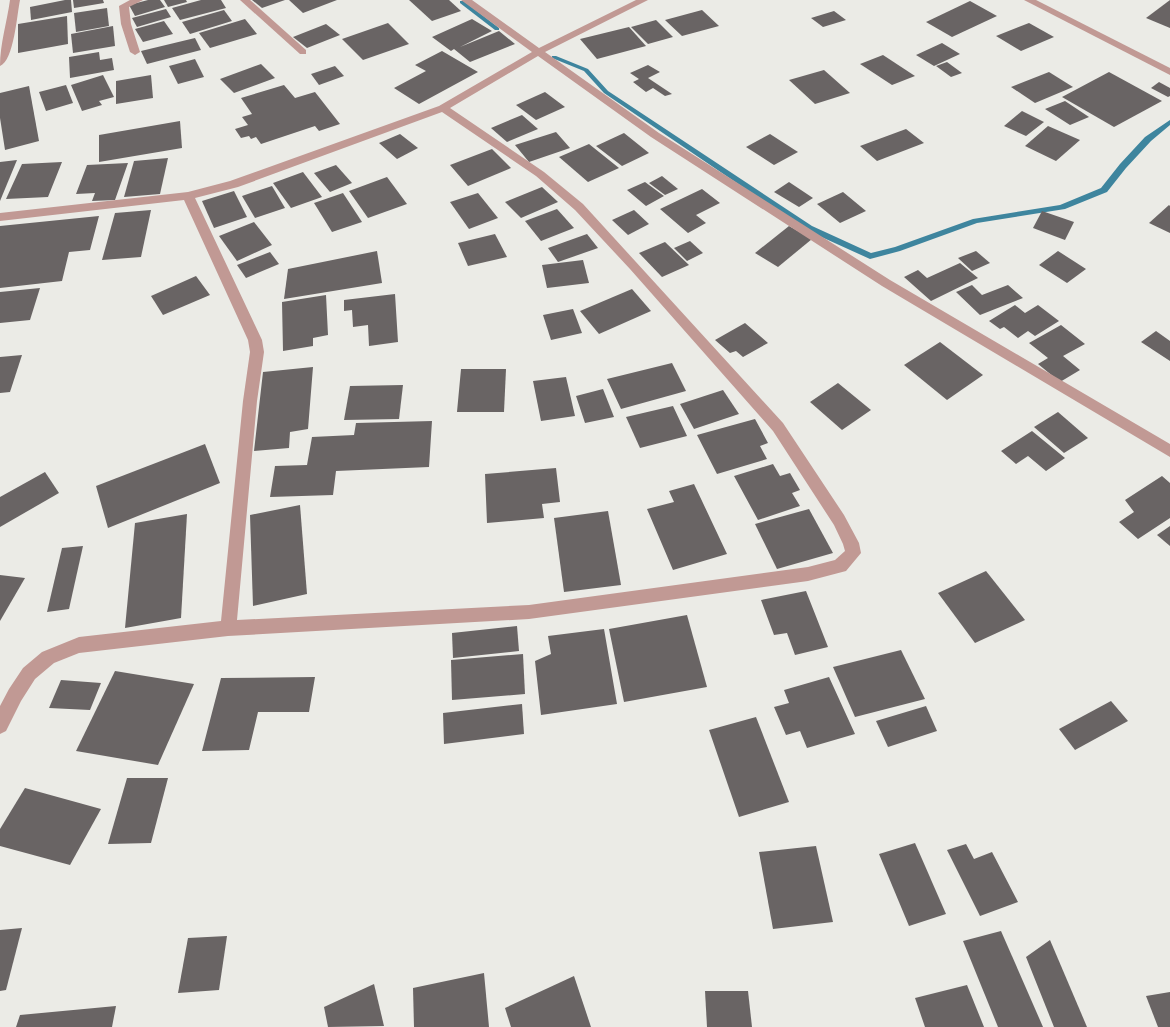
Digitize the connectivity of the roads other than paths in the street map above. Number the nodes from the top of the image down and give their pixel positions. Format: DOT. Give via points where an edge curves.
graph roads {
  1 [pos="15,0"];
  2 [pos="138,0"];
  3 [pos="245,0"];
  4 [pos="466,0"];
  5 [pos="643,0"];
  6 [pos="1028,0"];
  7 [pos="542,50"];
  8 [pos="135,52"];
  9 [pos="303,52"];
  10 [pos="0,63"];
  11 [pos="1170,72"];
  12 [pos="443,108"];
  13 [pos="188,196"];
  14 [pos="0,218"];
  15 [pos="1170,451"];
  16 [pos="228,628"];
  17 [pos="0,725"];
  1 -- 10 [label="street" via="8,45"];
  2 -- 8 [label="street" via="124,6"];
  3 -- 9 [label="street"];
  4 -- 7 [label="street"];
  5 -- 7 [label="street"];
  6 -- 11 [label="street"];
  7 -- 12 [label="street"];
  7 -- 15 [label="street" via="655,135 886,283"];
  12 -- 13 [label="street" via="234,184"];
  12 -- 16 [label="street" via="553,185 579,207 634,266 778,427 839,520 853,553 840,566 808,574 528,612"];
  13 -- 14 [label="street"];
  13 -- 16 [label="street" via="255,340 257,352"];
  16 -- 17 [label="street" via="106,640 56,652 36,664 23,678"];
}
